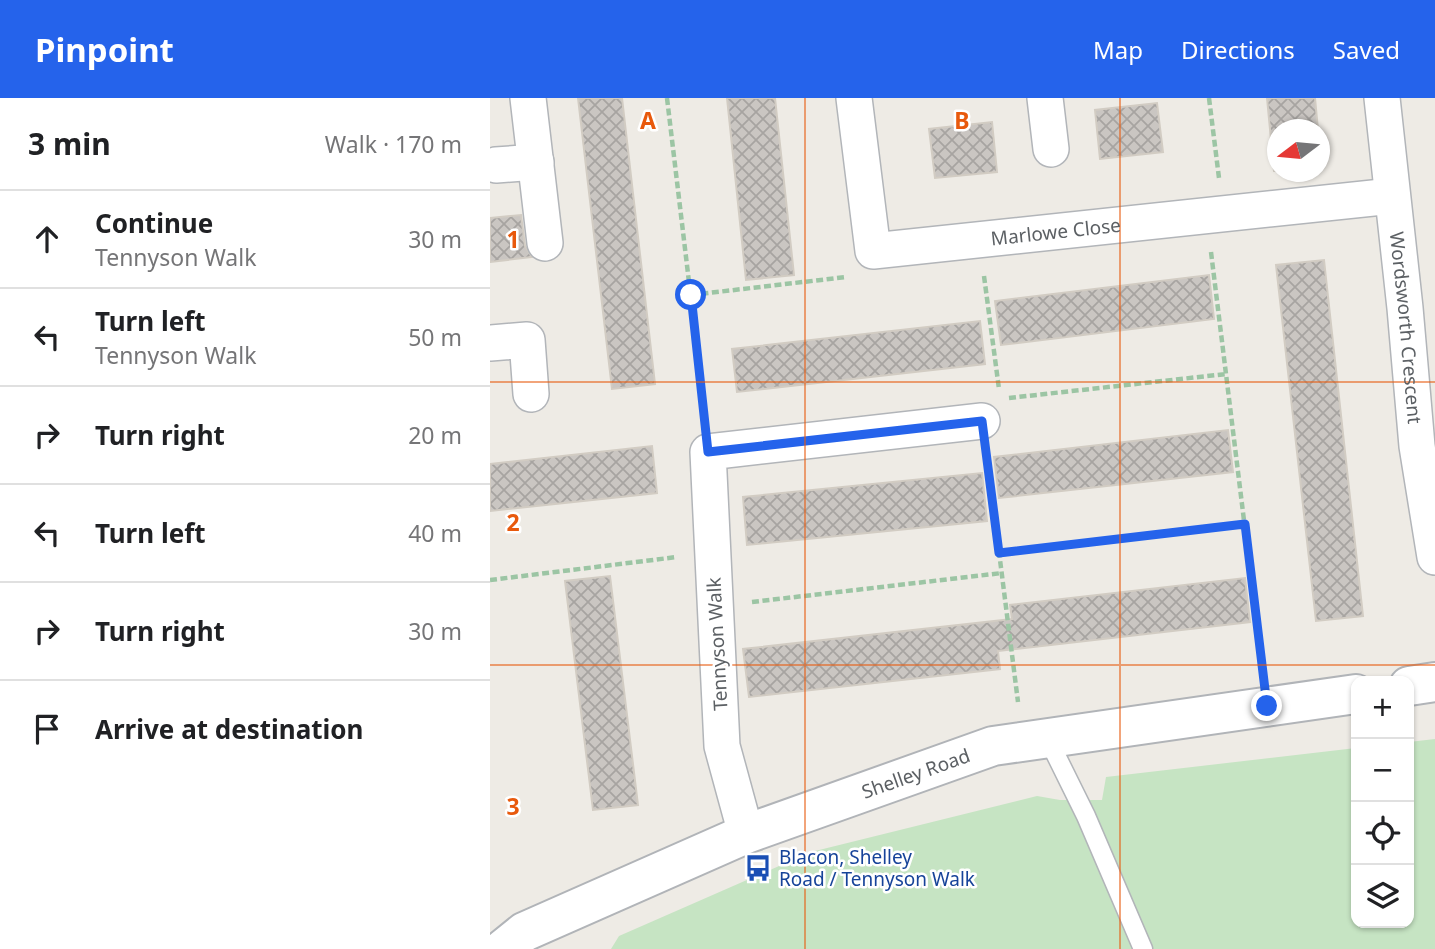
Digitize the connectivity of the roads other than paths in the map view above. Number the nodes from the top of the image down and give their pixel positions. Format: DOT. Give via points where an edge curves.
graph roads {
  1 [pos="528,98"];
  2 [pos="854,98"];
  3 [pos="1045,98"];
  4 [pos="1382,98"];
  5 [pos="1051,149"];
  6 [pos="536,162"];
  7 [pos="496,165"];
  8 [pos="1392,196"];
  9 [pos="545,243"];
  10 [pos="490,344"];
  11 [pos="531,394"];
  12 [pos="982,421"];
  13 [pos="1435,557"];
  14 [pos="1435,682"];
  15 [pos="1414,685"];
  16 [pos="1351,695"];
  17 [pos="1035,739"];
  18 [pos="746,834"];
  19 [pos="519,944"];
  20 [pos="1143,949"];
  1 -- 6 [label="street"];
  2 -- 8 [label="street, Marlowe Close" via="873,251"];
  3 -- 5 [label="street"];
  4 -- 8 [label="street, Wordsworth Crescent"];
  6 -- 7 [label="street"];
  6 -- 9 [label="street"];
  8 -- 13 [label="street, Wordsworth Crescent" via="1417,446"];
  10 -- 11 [label="street" via="527,340"];
  12 -- 18 [label="street, Tennyson Walk" via="708,452 722,746"];
  14 -- 15 [label="street"];
  16 -- 17 [label="street, Shelley Road"];
  17 -- 18 [label="street, Shelley Road" via="993,746"];
  17 -- 20 [label="lane" via="1086,816"];
  18 -- 19 [label="street, Shelley Road"];
}
